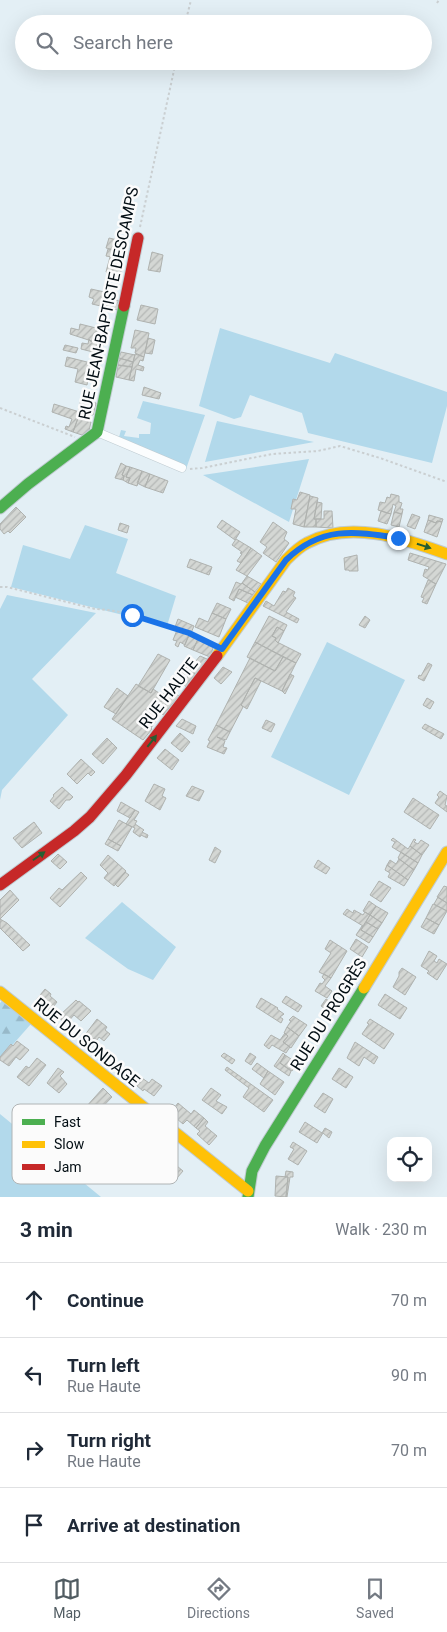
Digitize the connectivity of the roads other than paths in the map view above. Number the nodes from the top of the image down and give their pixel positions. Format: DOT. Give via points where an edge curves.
graph roads {
  1 [pos="138,238"];
  2 [pos="97,432"];
  3 [pos="182,468"];
  4 [pos="0,508"];
  5 [pos="447,554"];
  6 [pos="447,852"];
  7 [pos="0,885"];
  8 [pos="0,992"];
  9 [pos="138,1104"];
  10 [pos="178,1137"];
  11 [pos="248,1194"];
  1 -- 2 [label="street, RUE JEAN-BAPTISTE DESCAMPS"];
  2 -- 3 [label="street"];
  2 -- 4 [label="street, RUE JEAN-BAPTISTE DESCAMPS"];
  7 -- 5 [label="street, RUE HAUTE, one-way" via="90,817 126,775 297,549 326,535 358,533 398,538"];
  6 -- 11 [label="street, RUE DU PROGRÈS" via="264,1146 252,1172"];
  8 -- 9 [label="street, RUE DU SONDAGE"];
  10 -- 11 [label="street, RUE DU SONDAGE"];
}
